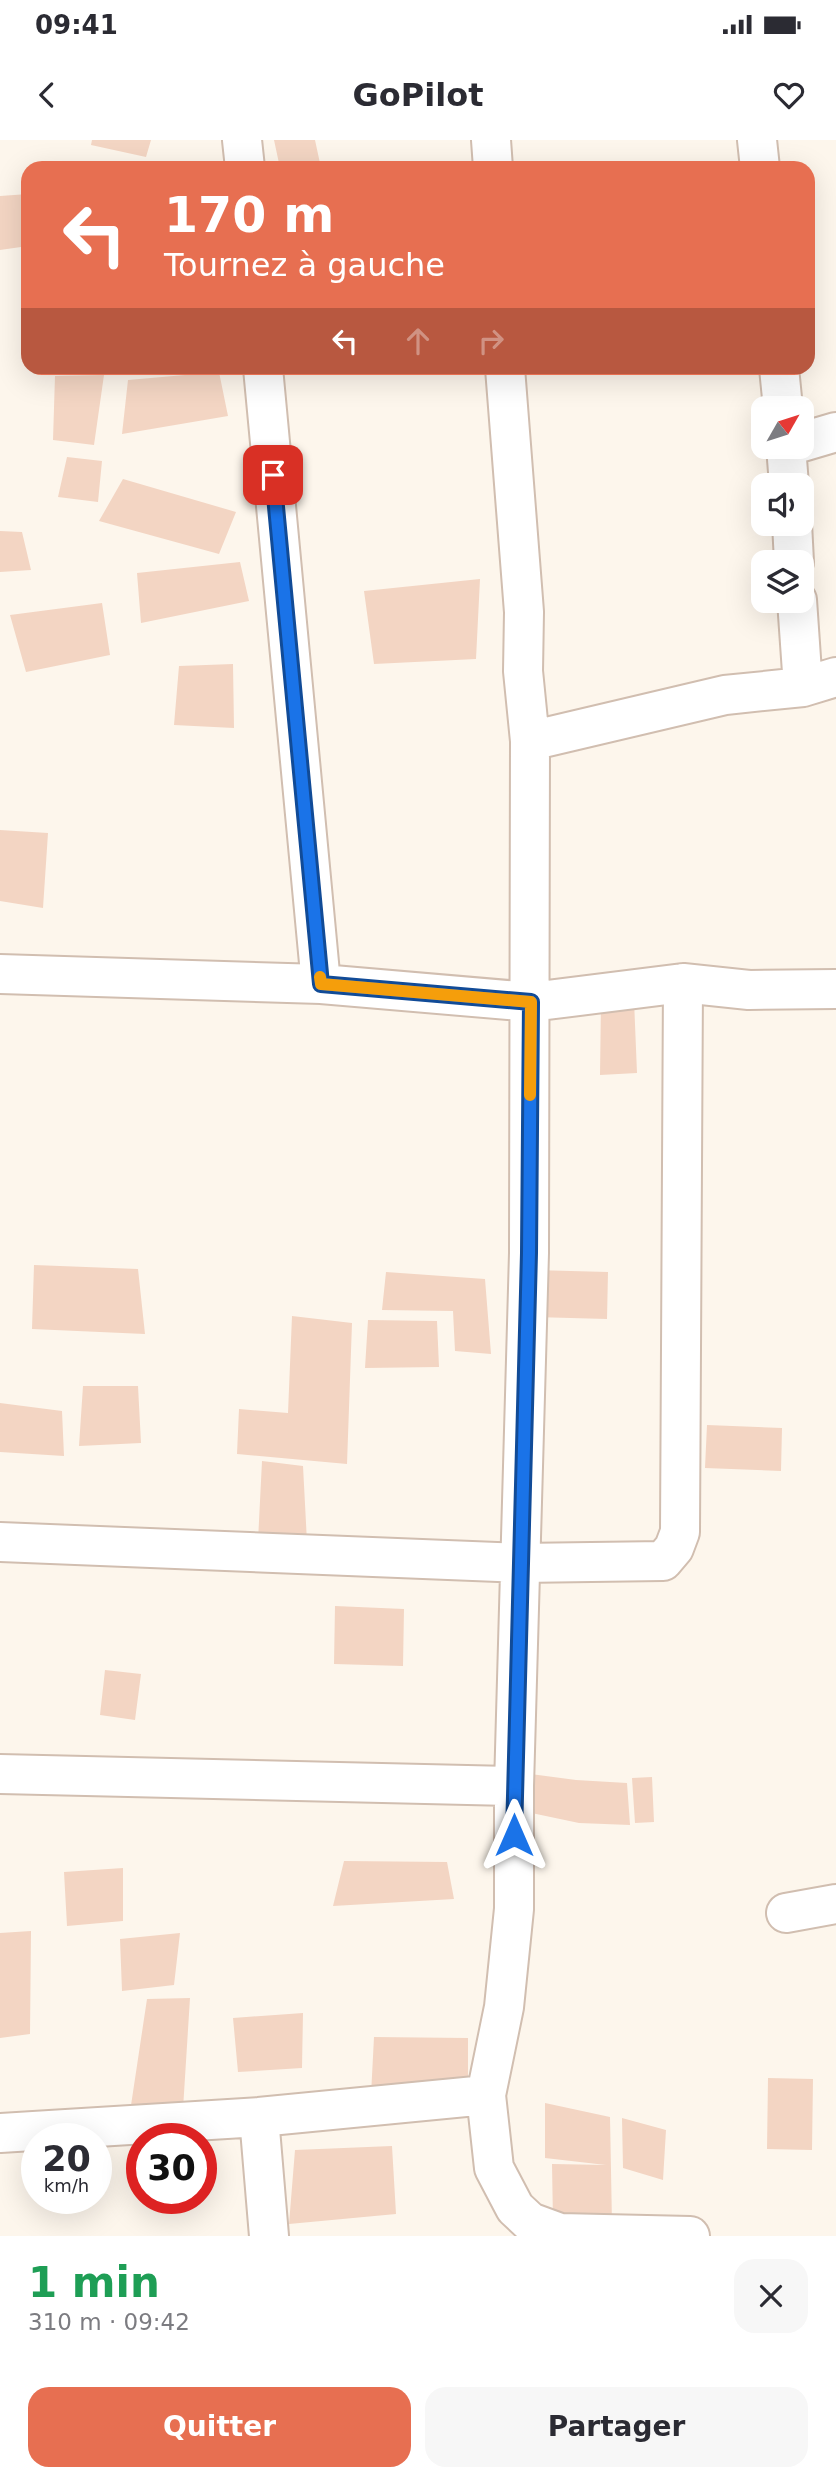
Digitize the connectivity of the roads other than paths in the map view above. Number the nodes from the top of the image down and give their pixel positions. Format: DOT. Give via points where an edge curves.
graph roads {
  1 [pos="242,140"];
  2 [pos="491,140"];
  3 [pos="757,140"];
  4 [pos="244,161"];
  5 [pos="492,161"];
  6 [pos="759,161"];
  7 [pos="264,375"];
  8 [pos="506,375"];
  9 [pos="780,375"];
  10 [pos="782,396"];
  11 [pos="836,432"];
  12 [pos="814,438"];
  13 [pos="800,613"];
  14 [pos="819,682"];
  15 [pos="530,741"];
  16 [pos="0,974"];
  17 [pos="683,983"];
  18 [pos="321,984"];
  19 [pos="836,989"];
  20 [pos="531,1002"];
  21 [pos="0,1542"];
  22 [pos="520,1563"];
  23 [pos="0,1774"];
  24 [pos="514,1786"];
  25 [pos="836,1904"];
  26 [pos="786,1913"];
  27 [pos="486,2095"];
  28 [pos="260,2117"];
  29 [pos="0,2133"];
  30 [pos="269,2236"];
  31 [pos="690,2236"];
  1 -- 4 [label="street"];
  2 -- 5 [label="street"];
  3 -- 6 [label="street"];
  7 -- 18 [label="street"];
  8 -- 15 [label="street"];
  9 -- 10 [label="street"];
  11 -- 12 [label="street"];
  13 -- 14 [label="street"];
  14 -- 15 [label="street" via="725,695"];
  15 -- 20 [label="street"];
  16 -- 18 [label="street"];
  17 -- 19 [label="street" via="749,990"];
  17 -- 20 [label="street"];
  17 -- 22 [label="street" via="680,1532 663,1561"];
  18 -- 20 [label="street"];
  20 -- 22 [label="street"];
  21 -- 22 [label="street"];
  22 -- 24 [label="street"];
  23 -- 24 [label="street"];
  24 -- 27 [label="street" via="513,1909 504,2007"];
  25 -- 26 [label="street"];
  27 -- 28 [label="street"];
  27 -- 31 [label="street" via="495,2168 514,2208 530,2222 559,2233"];
  28 -- 29 [label="street"];
  28 -- 30 [label="street"];
}
